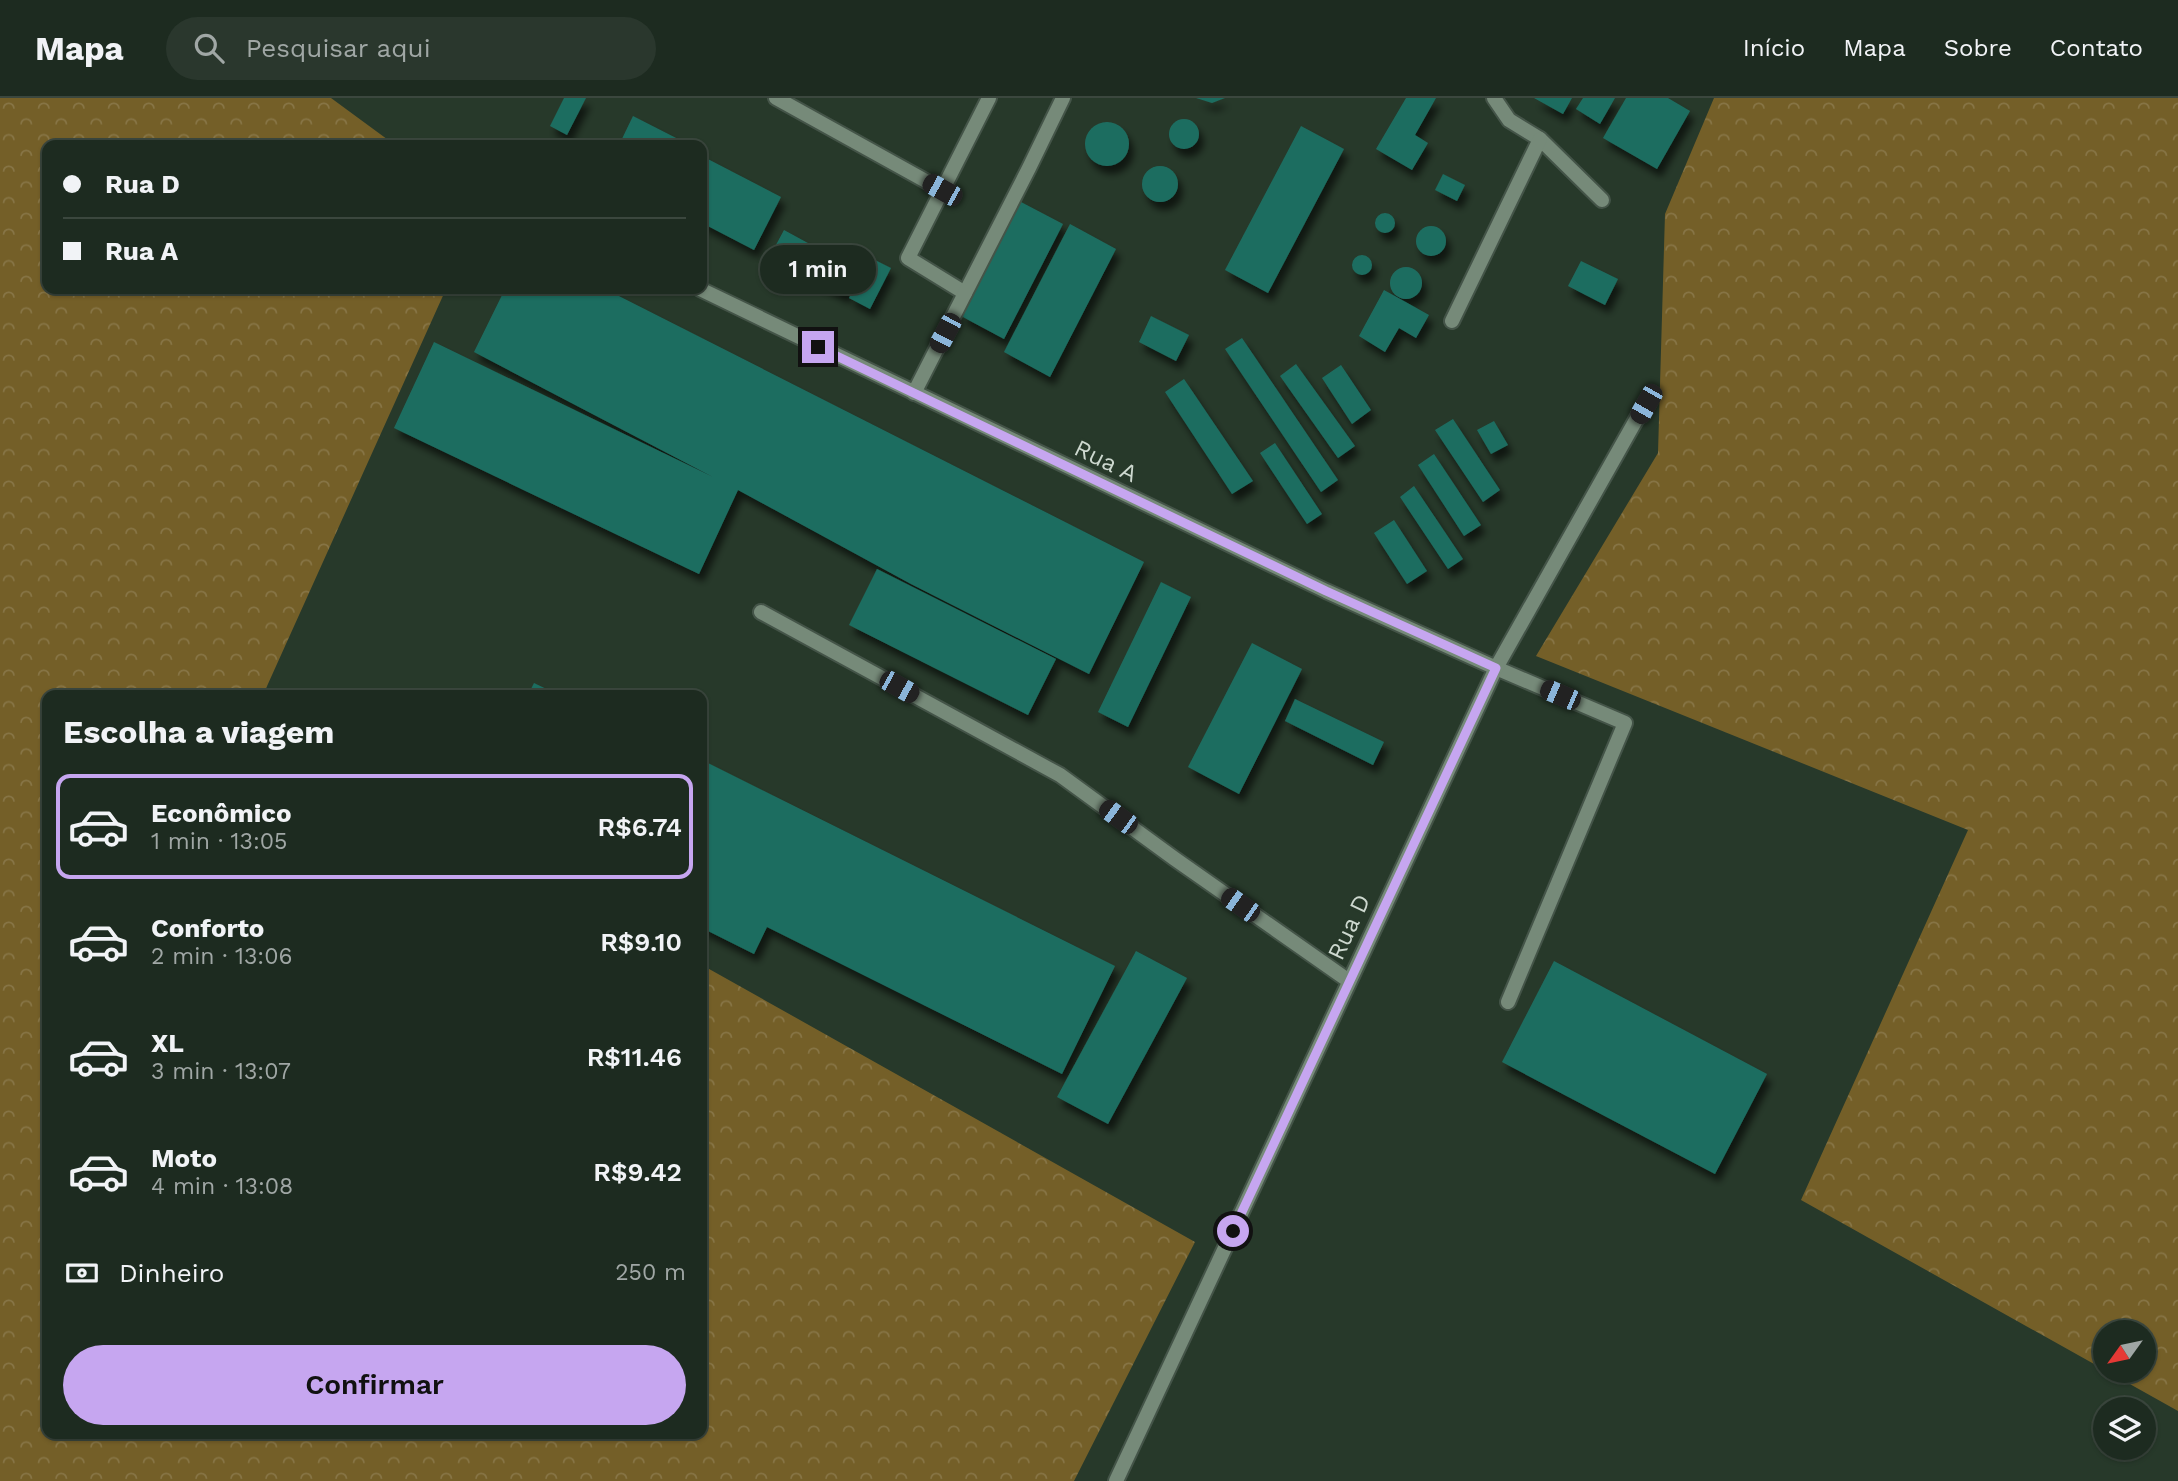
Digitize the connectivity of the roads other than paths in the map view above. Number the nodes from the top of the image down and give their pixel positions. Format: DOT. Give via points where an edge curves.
graph roads {
  1 [pos="776,98"];
  2 [pos="989,98"];
  3 [pos="1063,98"];
  4 [pos="1494,98"];
  5 [pos="1540,139"];
  6 [pos="942,190"];
  7 [pos="1602,200"];
  8 [pos="707,292"];
  9 [pos="965,293"];
  10 [pos="1452,321"];
  11 [pos="914,393"];
  12 [pos="1646,404"];
  13 [pos="761,612"];
  14 [pos="1496,668"];
  15 [pos="1349,981"];
  16 [pos="1508,1002"];
  17 [pos="1116,1481"];
  1 -- 6 [label="street"];
  2 -- 6 [label="street"];
  3 -- 9 [label="street"];
  4 -- 5 [label="street" via="1509,120"];
  5 -- 7 [label="street"];
  5 -- 10 [label="street"];
  6 -- 9 [label="street" via="908,258"];
  8 -- 11 [label="street, Rua A"];
  9 -- 11 [label="street"];
  11 -- 14 [label="street, Rua A"];
  12 -- 14 [label="street, Rua D"];
  13 -- 15 [label="street" via="1060,775"];
  14 -- 15 [label="street, Rua D"];
  14 -- 16 [label="street, Rua A" via="1625,723"];
  15 -- 17 [label="street, Rua D"];
}
